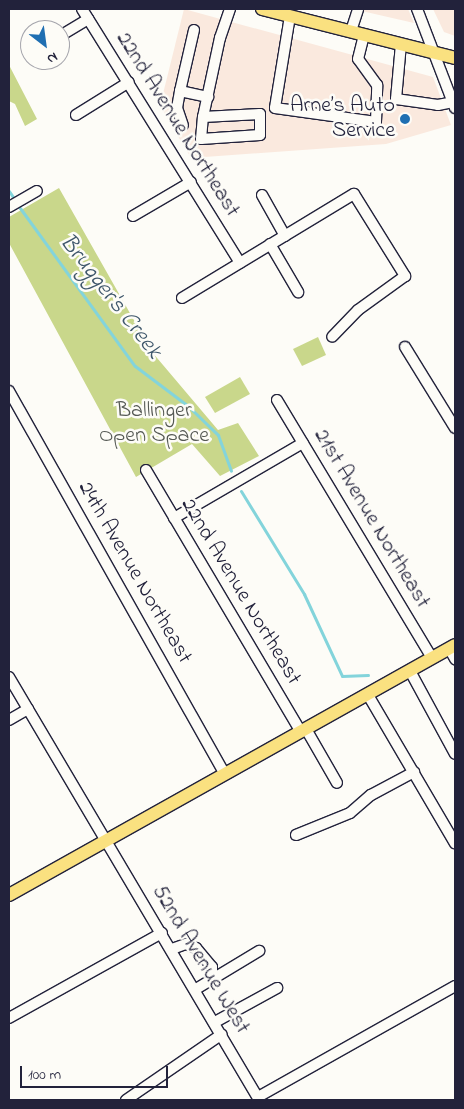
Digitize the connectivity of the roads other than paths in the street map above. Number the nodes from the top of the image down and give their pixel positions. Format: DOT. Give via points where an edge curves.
graph roads {
  1 [pos="82,9"];
  2 [pos="230,9"];
  3 [pos="262,9"];
  4 [pos="358,9"];
  5 [pos="417,9"];
  6 [pos="290,16"];
  7 [pos="88,18"];
  8 [pos="70,30"];
  9 [pos="194,30"];
  10 [pos="351,31"];
  11 [pos="364,35"];
  12 [pos="401,44"];
  13 [pos="433,52"];
  14 [pos="455,58"];
  15 [pos="129,82"];
  16 [pos="180,91"];
  17 [pos="208,97"];
  18 [pos="454,105"];
  19 [pos="76,115"];
  20 [pos="203,117"];
  21 [pos="183,125"];
  22 [pos="191,182"];
  23 [pos="37,192"];
  24 [pos="262,196"];
  25 [pos="9,207"];
  26 [pos="133,216"];
  27 [pos="285,236"];
  28 [pos="270,244"];
  29 [pos="240,263"];
  30 [pos="298,292"];
  31 [pos="182,298"];
  32 [pos="332,337"];
  33 [pos="405,347"];
  34 [pos="9,391"];
  35 [pos="277,400"];
  36 [pos="455,428"];
  37 [pos="303,443"];
  38 [pos="146,470"];
  39 [pos="174,518"];
  40 [pos="453,651"];
  41 [pos="432,658"];
  42 [pos="410,670"];
  43 [pos="9,677"];
  44 [pos="368,695"];
  45 [pos="28,709"];
  46 [pos="9,720"];
  47 [pos="303,730"];
  48 [pos="455,754"];
  49 [pos="414,772"];
  50 [pos="225,774"];
  51 [pos="337,782"];
  52 [pos="296,835"];
  53 [pos="454,839"];
  54 [pos="108,840"];
  55 [pos="9,895"];
  56 [pos="162,933"];
  57 [pos="172,949"];
  58 [pos="259,951"];
  59 [pos="212,980"];
  60 [pos="455,986"];
  61 [pos="277,988"];
  62 [pos="196,989"];
  63 [pos="9,1018"];
  64 [pos="215,1022"];
  65 [pos="222,1034"];
  66 [pos="258,1099"];
  67 [pos="126,1100"];
  1 -- 7 [label="street, 22nd Avenue Northeast"];
  2 -- 17 [label="street"];
  3 -- 6 [label="main road"];
  4 -- 10 [label="street"];
  5 -- 13 [label="street"];
  6 -- 10 [label="main road"];
  6 -- 11 [label="street" via="275,108 376,122 377,85 358,59"];
  7 -- 8 [label="street"];
  7 -- 15 [label="street, 22nd Avenue Northeast"];
  9 -- 16 [label="street"];
  10 -- 11 [label="main road"];
  11 -- 12 [label="main road"];
  12 -- 13 [label="main road"];
  12 -- 18 [label="street" via="396,99"];
  13 -- 14 [label="main road"];
  13 -- 18 [label="street"];
  15 -- 19 [label="street"];
  15 -- 22 [label="street, 22nd Avenue Northeast"];
  16 -- 17 [label="street"];
  16 -- 21 [label="street" via="177,108"];
  17 -- 20 [label="street"];
  20 -- 20 [label="street" via="200,139 260,135 260,114"];
  22 -- 26 [label="street"];
  22 -- 29 [label="street, 22nd Avenue Northeast"];
  23 -- 25 [label="street"];
  24 -- 27 [label="street"];
  27 -- 28 [label="street"];
  27 -- 32 [label="street" via="354,194 405,276 358,310"];
  28 -- 29 [label="street"];
  28 -- 30 [label="street"];
  29 -- 31 [label="street"];
  33 -- 36 [label="street"];
  34 -- 50 [label="street, 24th Avenue Northeast"];
  35 -- 37 [label="street, 21st Avenue Northeast"];
  37 -- 39 [label="street"];
  37 -- 41 [label="street, 21st Avenue Northeast"];
  38 -- 39 [label="street, 22nd Avenue Northeast"];
  39 -- 47 [label="street, 22nd Avenue Northeast"];
  40 -- 41 [label="main road"];
  41 -- 42 [label="main road"];
  42 -- 44 [label="main road"];
  42 -- 48 [label="street"];
  43 -- 45 [label="street, 52nd Avenue West"];
  44 -- 47 [label="main road"];
  44 -- 49 [label="street"];
  45 -- 46 [label="street"];
  45 -- 54 [label="street, 52nd Avenue West"];
  47 -- 50 [label="main road"];
  47 -- 51 [label="street, 22nd Avenue Northeast"];
  49 -- 52 [label="street" via="372,795 350,813"];
  49 -- 53 [label="street"];
  50 -- 54 [label="main road"];
  54 -- 55 [label="main road"];
  54 -- 56 [label="street, 52nd Avenue West"];
  56 -- 57 [label="street, 52nd Avenue West"];
  56 -- 63 [label="street"];
  57 -- 59 [label="street" via="186,944 196,948 212,968"];
  57 -- 62 [label="street, 52nd Avenue West"];
  58 -- 59 [label="street"];
  59 -- 62 [label="street"];
  60 -- 66 [label="street"];
  61 -- 64 [label="street"];
  62 -- 64 [label="street, 52nd Avenue West"];
  64 -- 65 [label="street, 52nd Avenue West"];
  65 -- 66 [label="street, 52nd Avenue West"];
  65 -- 67 [label="street"];
}
